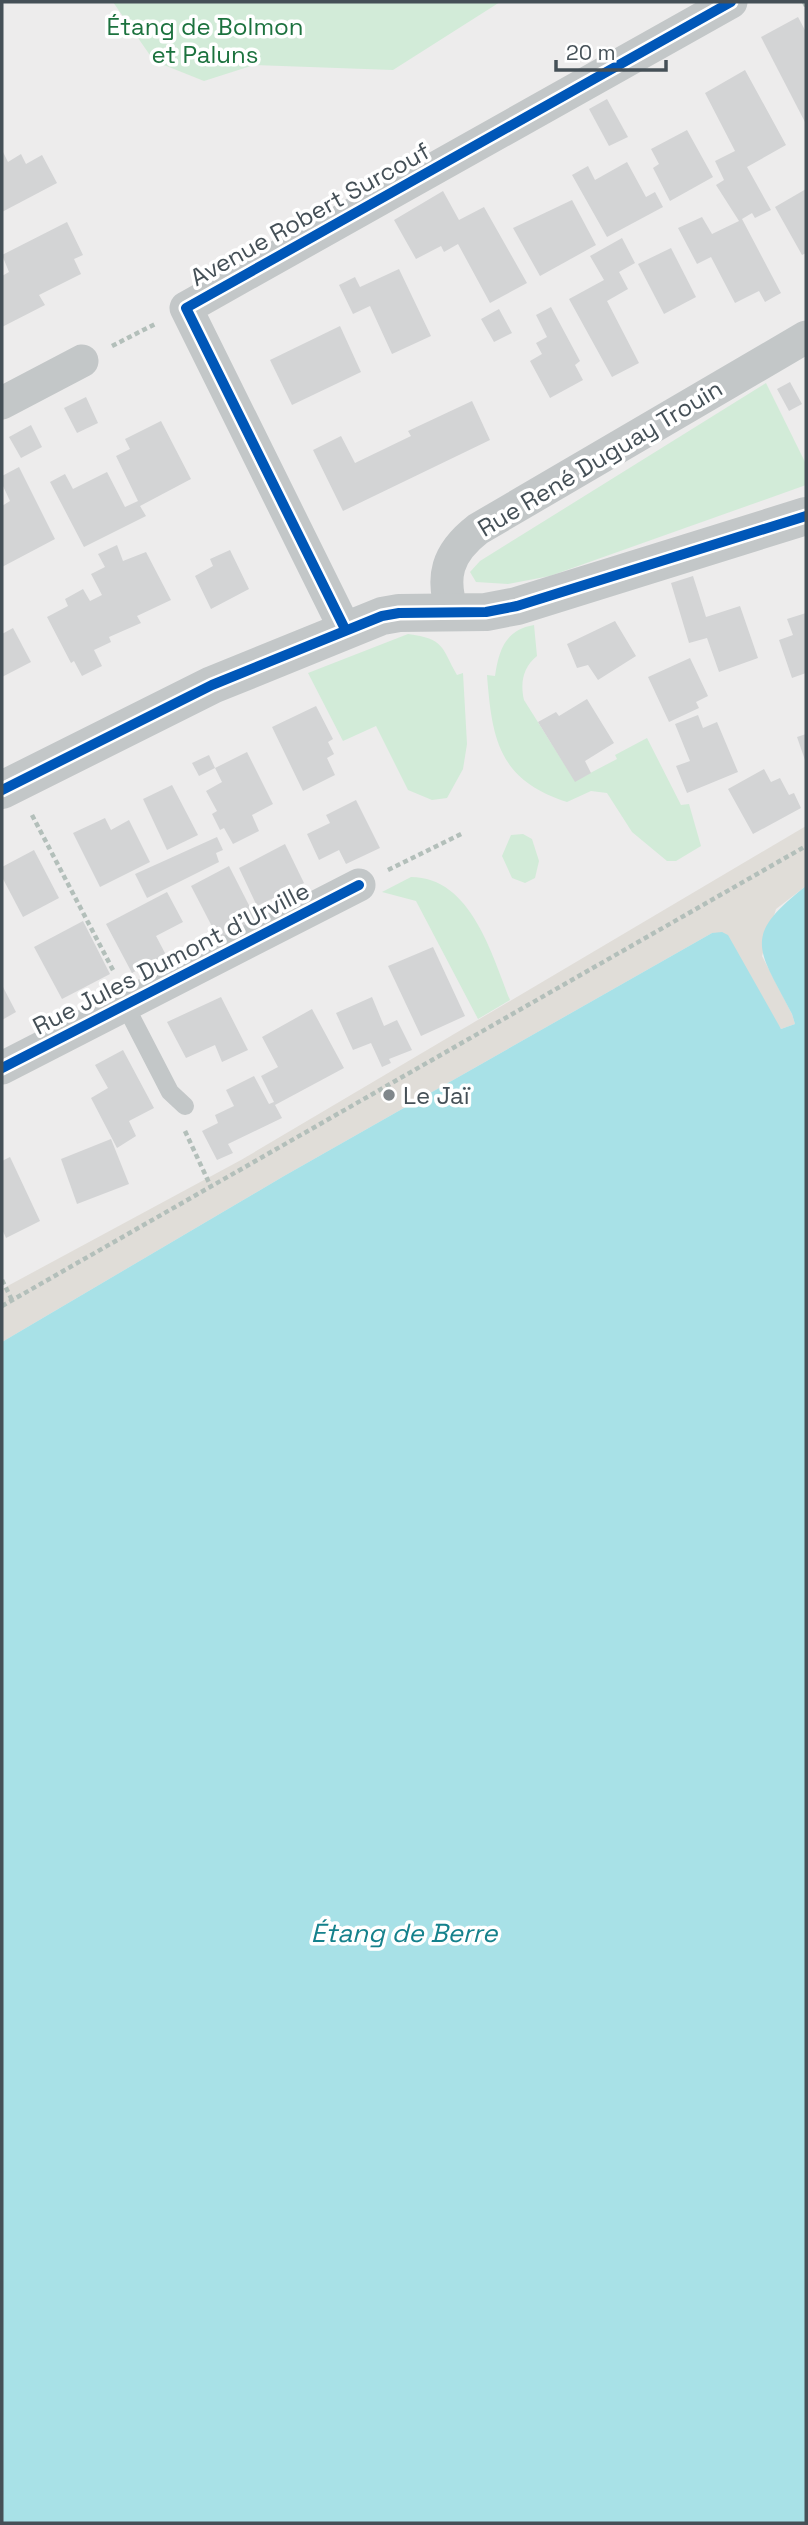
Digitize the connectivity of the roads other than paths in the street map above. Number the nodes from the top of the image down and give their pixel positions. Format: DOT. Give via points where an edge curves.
graph roads {
  1 [pos="731,2"];
  2 [pos="806,337"];
  3 [pos="82,361"];
  4 [pos="2,403"];
  5 [pos="806,516"];
  6 [pos="453,614"];
  7 [pos="345,629"];
  8 [pos="8,786"];
  9 [pos="359,885"];
  10 [pos="125,1005"];
  11 [pos="2,1068"];
  12 [pos="181,1104"];
  1 -- 7 [label="street, Avenue Robert Surcouf" via="186,308"];
  2 -- 6 [label="street, Rue René Duguay Trouin" via="489,522 459,544 449,565 445,592"];
  3 -- 4 [label="street"];
  5 -- 6 [label="street" via="517,606"];
  6 -- 7 [label="street" via="399,613"];
  7 -- 8 [label="street" via="212,685"];
  9 -- 10 [label="street, Rue Jules Dumont d'Urville"];
  10 -- 11 [label="street, Rue Jules Dumont d'Urville"];
  10 -- 12 [label="lane"];
}
